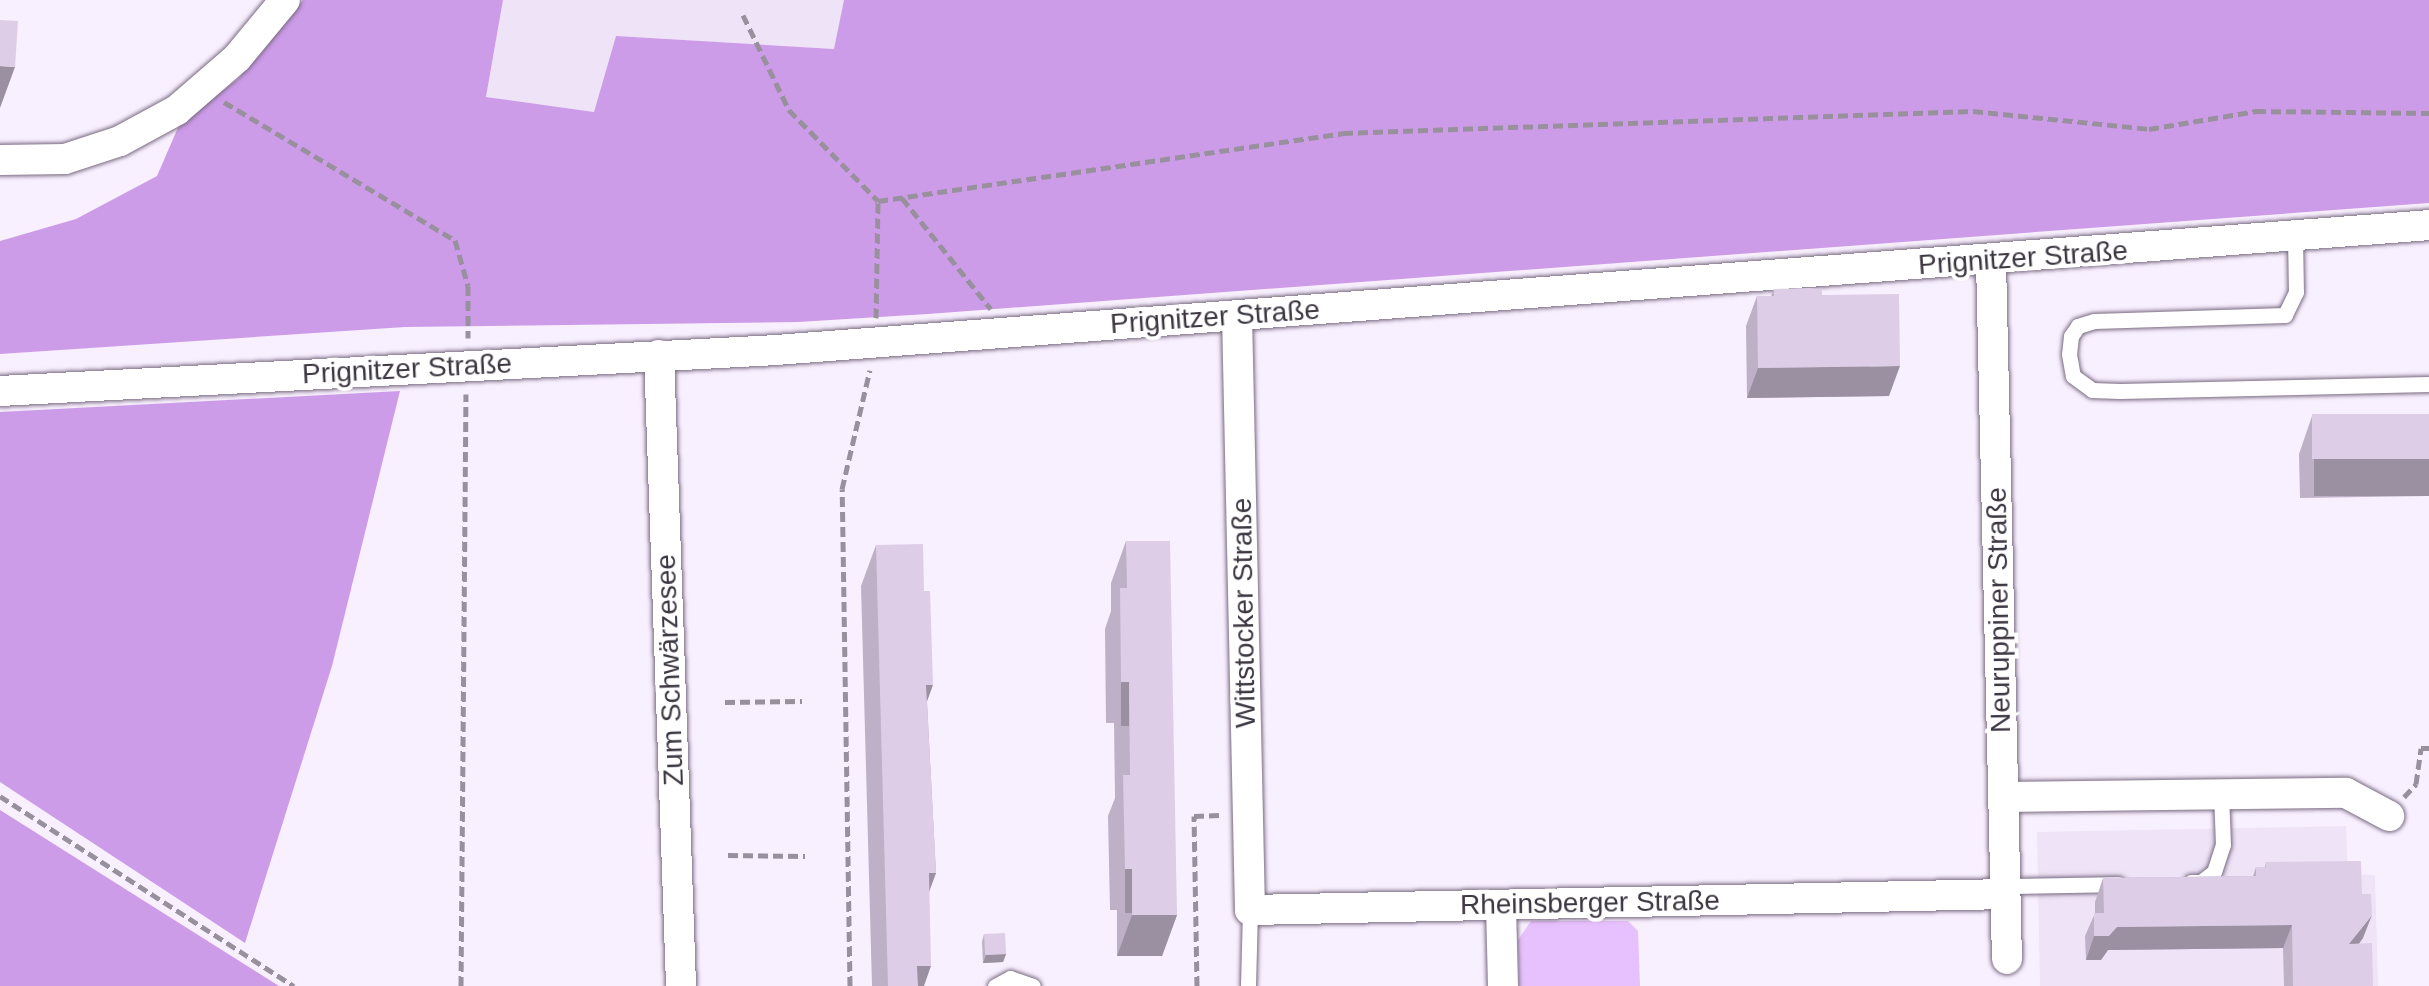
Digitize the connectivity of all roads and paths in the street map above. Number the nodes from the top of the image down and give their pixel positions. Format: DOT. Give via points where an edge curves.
graph roads {
  1 [pos="284,0"];
  2 [pos="742,15"];
  3 [pos="202,88"];
  4 [pos="2429,113"];
  5 [pos="0,160"];
  6 [pos="902,198"];
  7 [pos="878,201"];
  8 [pos="2429,225"];
  9 [pos="2296,236"];
  10 [pos="1992,261"];
  11 [pos="1237,315"];
  12 [pos="1010,333"];
  13 [pos="872,342"];
  14 [pos="659,355"];
  15 [pos="466,366"];
  16 [pos="2429,384"];
  17 [pos="0,391"];
  18 [pos="802,700"];
  19 [pos="725,702"];
  20 [pos="2429,748"];
  21 [pos="2221,794"];
  22 [pos="0,796"];
  23 [pos="2003,796"];
  24 [pos="1194,816"];
  25 [pos="2388,816"];
  26 [pos="728,855"];
  27 [pos="805,856"];
  28 [pos="2182,882"];
  29 [pos="2142,883"];
  30 [pos="2005,890"];
  31 [pos="1501,905"];
  32 [pos="1250,910"];
  33 [pos="2006,959"];
  34 [pos="294,986"];
  35 [pos="461,986"];
  36 [pos="681,986"];
  37 [pos="850,986"];
  38 [pos="995,986"];
  39 [pos="1033,986"];
  40 [pos="1197,986"];
  41 [pos="1248,986"];
  42 [pos="1503,986"];
  1 -- 3 [label="street" via="238,58"];
  2 -- 7 [label="path" via="788,110"];
  3 -- 5 [label="street" via="120,141 65,159"];
  3 -- 15 [label="path" via="455,240 468,286"];
  4 -- 6 [label="path" via="2256,111 2149,130 1973,111 1344,133"];
  6 -- 7 [label="path"];
  6 -- 12 [label="path"];
  7 -- 13 [label="path"];
  8 -- 9 [label="street, Prignitzer Straße"];
  9 -- 10 [label="street, Prignitzer Straße"];
  9 -- 16 [label="lane" via="2296,292 2285,315 2094,320 2071,336 2073,376 2092,390"];
  10 -- 11 [label="street, Prignitzer Straße"];
  10 -- 23 [label="street, Neuruppiner Straße"];
  11 -- 12 [label="street, Prignitzer Straße"];
  11 -- 32 [label="street, Wittstocker Straße"];
  12 -- 13 [label="street, Prignitzer Straße"];
  13 -- 14 [label="street, Prignitzer Straße"];
  13 -- 37 [label="path" via="871,381 842,489"];
  14 -- 15 [label="street, Prignitzer Straße"];
  14 -- 36 [label="street, Zum Schwärzesee"];
  15 -- 17 [label="street, Prignitzer Straße"];
  15 -- 35 [label="path"];
  18 -- 19 [label="path"];
  20 -- 25 [label="path" via="2421,748 2416,784"];
  21 -- 23 [label="street"];
  21 -- 25 [label="street" via="2346,793"];
  21 -- 28 [label="lane" via="2223,844 2214,872 2201,882"];
  22 -- 34 [label="path"];
  23 -- 30 [label="street, Neuruppiner Straße"];
  24 -- 40 [label="path"];
  26 -- 27 [label="path"];
  29 -- 30 [label="lane"];
  30 -- 31 [label="street, Rheinsberger Straße"];
  30 -- 33 [label="street, Neuruppiner Straße"];
  31 -- 32 [label="street, Rheinsberger Straße"];
  31 -- 42 [label="street"];
  32 -- 41 [label="lane"];
  38 -- 39 [label="lane" via="1010,978"];
}
